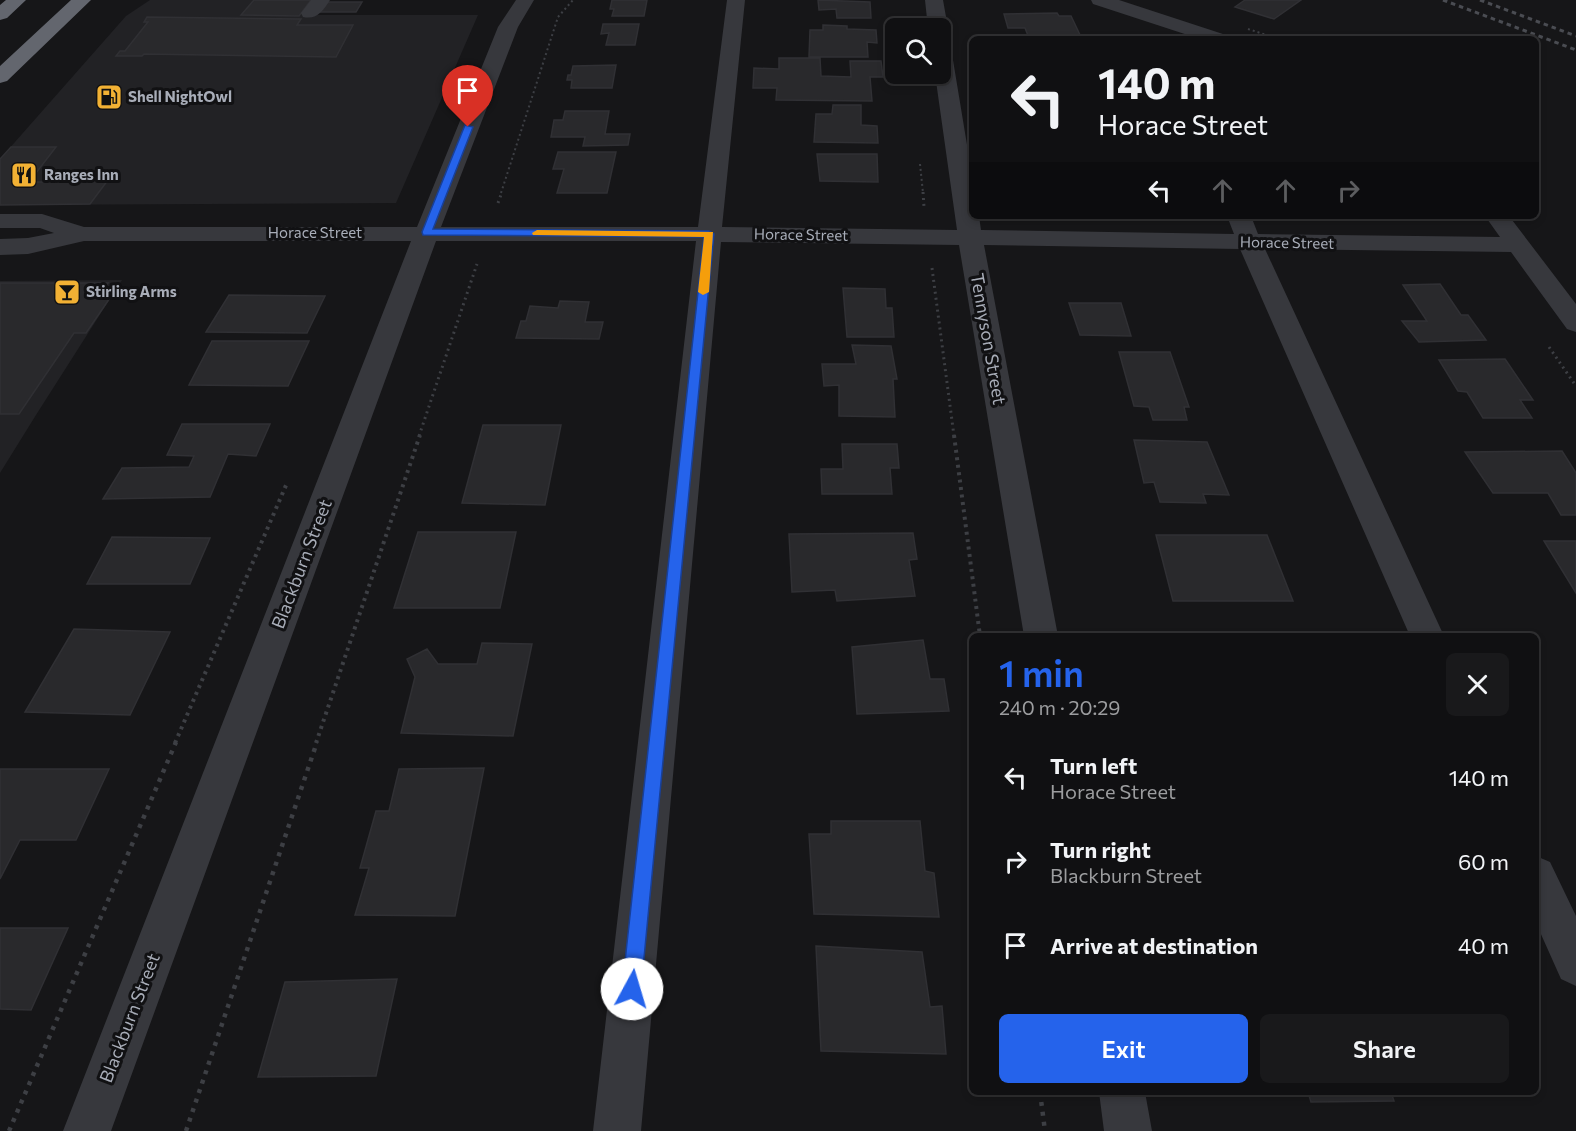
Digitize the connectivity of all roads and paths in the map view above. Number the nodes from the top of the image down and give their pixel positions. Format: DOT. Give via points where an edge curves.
graph roads {
  1 [pos="17,0"];
  2 [pos="82,0"];
  3 [pos="525,0"];
  4 [pos="573,0"];
  5 [pos="736,0"];
  6 [pos="934,0"];
  7 [pos="1100,0"];
  8 [pos="0,14"];
  9 [pos="1146,15"];
  10 [pos="937,18"];
  11 [pos="1156,36"];
  12 [pos="1210,36"];
  13 [pos="0,77"];
  14 [pos="946,84"];
  15 [pos="1499,219"];
  16 [pos="0,221"];
  17 [pos="1244,229"];
  18 [pos="427,232"];
  19 [pos="488,233"];
  20 [pos="84,234"];
  21 [pos="709,234"];
  22 [pos="928,237"];
  23 [pos="970,237"];
  24 [pos="1519,244"];
  25 [pos="0,247"];
  26 [pos="1576,323"];
  27 [pos="288,482"];
  28 [pos="980,633"];
  29 [pos="1040,633"];
  30 [pos="1426,633"];
  31 [pos="1539,883"];
  32 [pos="1576,964"];
  33 [pos="1040,1095"];
  34 [pos="1122,1095"];
  35 [pos="9,1131"];
  36 [pos="87,1131"];
  37 [pos="186,1131"];
  38 [pos="617,1131"];
  39 [pos="1045,1131"];
  40 [pos="1128,1131"];
  1 -- 8 [label="highway"];
  2 -- 13 [label="highway"];
  3 -- 18 [label="street, Blackburn Street" via="508,27"];
  4 -- 19 [label="path" via="558,17"];
  5 -- 21 [label="street"];
  6 -- 10 [label="street"];
  7 -- 9 [label="street"];
  9 -- 11 [label="street"];
  9 -- 12 [label="street"];
  14 -- 23 [label="street, Tennyson Street"];
  15 -- 24 [label="street"];
  16 -- 20 [label="street, Horace Street" via="42,221"];
  17 -- 23 [label="street, Horace Street"];
  17 -- 24 [label="street, Horace Street"];
  17 -- 30 [label="street"];
  18 -- 19 [label="street, Horace Street"];
  18 -- 20 [label="street, Horace Street"];
  18 -- 36 [label="street, Blackburn Street"];
  19 -- 21 [label="street, Horace Street"];
  19 -- 37 [label="path"];
  20 -- 25 [label="street, Horace Street" via="28,246"];
  21 -- 22 [label="street, Horace Street"];
  21 -- 38 [label="street"];
  22 -- 23 [label="street, Horace Street"];
  22 -- 28 [label="path"];
  23 -- 29 [label="street, Tennyson Street"];
  24 -- 26 [label="street"];
  27 -- 35 [label="path"];
  31 -- 32 [label="street"];
  33 -- 39 [label="path"];
  34 -- 40 [label="street"];
}
